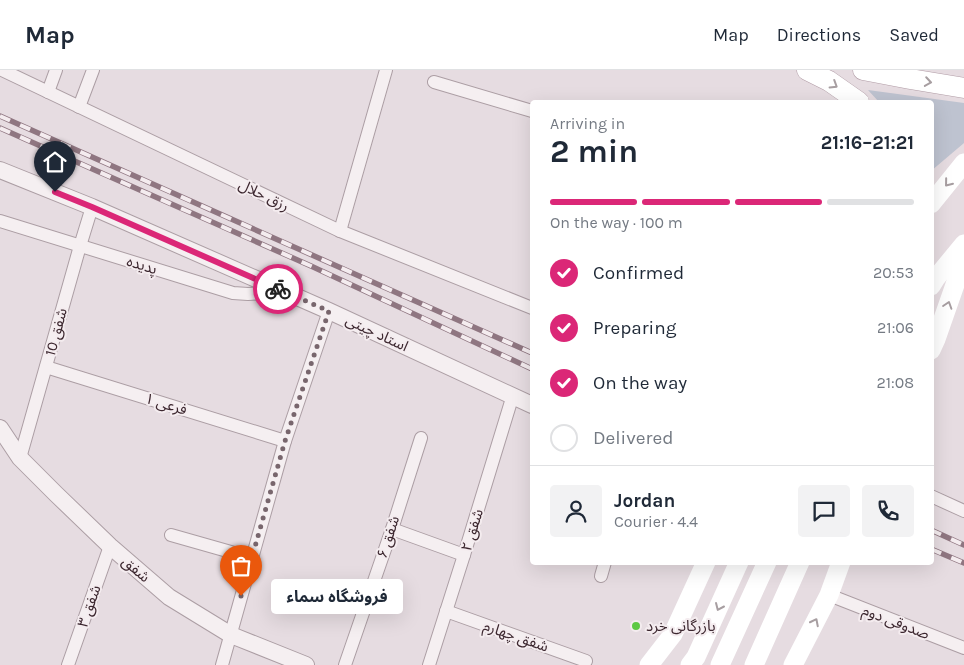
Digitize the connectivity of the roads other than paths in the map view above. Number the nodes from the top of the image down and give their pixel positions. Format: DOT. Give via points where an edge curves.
graph roads {
  1 [pos="2,70"];
  2 [pos="56,70"];
  3 [pos="93,70"];
  4 [pos="807,70"];
  5 [pos="863,70"];
  6 [pos="383,71"];
  7 [pos="434,82"];
  8 [pos="964,88"];
  9 [pos="48,92"];
  10 [pos="856,100"];
  11 [pos="79,107"];
  12 [pos="530,110"];
  13 [pos="964,163"];
  14 [pos="0,170"];
  15 [pos="934,200"];
  16 [pos="92,207"];
  17 [pos="0,221"];
  18 [pos="340,231"];
  19 [pos="964,244"];
  20 [pos="80,246"];
  21 [pos="964,259"];
  22 [pos="934,281"];
  23 [pos="286,292"];
  24 [pos="530,307"];
  25 [pos="329,311"];
  26 [pos="934,343"];
  27 [pos="46,367"];
  28 [pos="513,395"];
  29 [pos="530,404"];
  30 [pos="0,428"];
  31 [pos="421,438"];
  32 [pos="285,441"];
  33 [pos="20,458"];
  34 [pos="934,497"];
  35 [pos="964,510"];
  36 [pos="392,529"];
  37 [pos="171,535"];
  38 [pos="110,546"];
  39 [pos="464,555"];
  40 [pos="252,558"];
  41 [pos="604,565"];
  42 [pos="705,565"];
  43 [pos="738,565"];
  44 [pos="766,565"];
  45 [pos="799,565"];
  46 [pos="840,565"];
  47 [pos="600,576"];
  48 [pos="828,595"];
  49 [pos="446,611"];
  50 [pos="230,635"];
  51 [pos="964,648"];
  52 [pos="586,661"];
  53 [pos="68,665"];
  54 [pos="222,665"];
  55 [pos="306,665"];
  56 [pos="345,665"];
  57 [pos="428,665"];
  58 [pos="649,665"];
  59 [pos="690,665"];
  60 [pos="720,665"];
  61 [pos="754,665"];
  62 [pos="793,665"];
  1 -- 9 [label="street, رزق حلال"];
  2 -- 9 [label="street"];
  3 -- 11 [label="street"];
  4 -- 10 [label="main road, one-way"];
  5 -- 8 [label="main road, one-way"];
  6 -- 18 [label="street"];
  7 -- 12 [label="street"];
  9 -- 11 [label="street, رزق حلال"];
  11 -- 18 [label="street, رزق حلال"];
  13 -- 15 [label="main road, one-way"];
  14 -- 16 [label="street, استاد چیتی"];
  16 -- 20 [label="street, شفق 10"];
  16 -- 23 [label="street, استاد چیتی"];
  17 -- 20 [label="street, پدیده"];
  18 -- 24 [label="street, رزق حلال"];
  19 -- 22 [label="main road"];
  20 -- 23 [label="street, پدیده" via="233,293"];
  20 -- 27 [label="street, شفق 10"];
  26 -- 21 [label="main road, one-way"];
  23 -- 25 [label="street, استاد چیتی"];
  25 -- 28 [label="street, استاد چیتی"];
  25 -- 32 [label="street"];
  27 -- 32 [label="street, فرعی ۱"];
  27 -- 33 [label="street, شفق 10"];
  28 -- 29 [label="street, استاد چیتی"];
  28 -- 39 [label="street, شفق ۲"];
  30 -- 33 [label="street, شفق"];
  31 -- 36 [label="street, شفق ۶"];
  32 -- 40 [label="street"];
  33 -- 38 [label="street, شفق"];
  34 -- 35 [label="street"];
  36 -- 39 [label="street"];
  36 -- 56 [label="street, شفق ۶"];
  37 -- 40 [label="street"];
  38 -- 50 [label="street, شفق" via="169,597"];
  38 -- 53 [label="street, شفق ۳"];
  39 -- 49 [label="street, شفق ۲"];
  40 -- 50 [label="street"];
  41 -- 47 [label="street"];
  42 -- 58 [label="main road" via="674,634"];
  43 -- 59 [label="main road, one-way"];
  44 -- 60 [label="main road"];
  45 -- 61 [label="main road"];
  46 -- 48 [label="main road"];
  48 -- 51 [label="street, صدوقی دوم"];
  62 -- 48 [label="main road, one-way"];
  49 -- 52 [label="street, شفق چهارم"];
  49 -- 57 [label="street, شفق ۲"];
  50 -- 54 [label="street"];
  50 -- 55 [label="street, شفق"];
}
